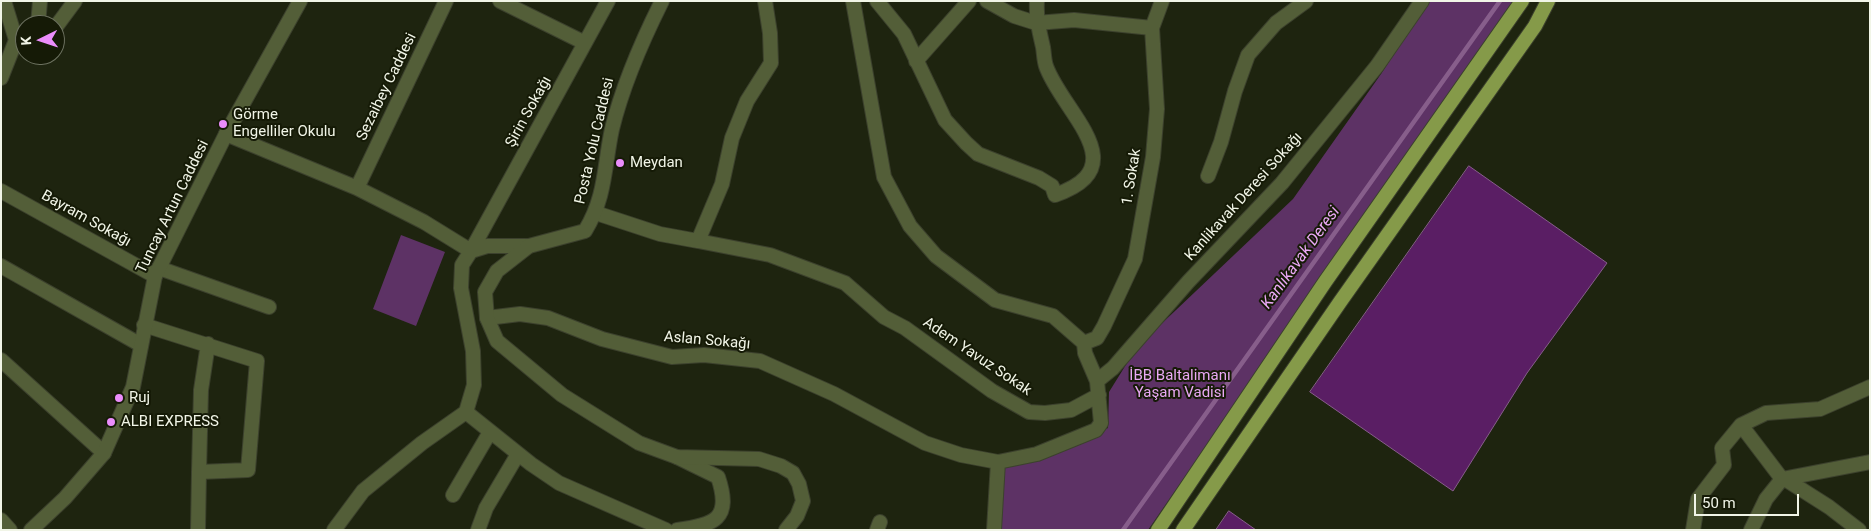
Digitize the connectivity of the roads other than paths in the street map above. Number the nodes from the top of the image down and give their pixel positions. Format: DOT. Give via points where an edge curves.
graph roads {
  1 [pos="4,1"];
  2 [pos="40,1"];
  3 [pos="75,1"];
  4 [pos="300,1"];
  5 [pos="446,1"];
  6 [pos="500,1"];
  7 [pos="608,1"];
  8 [pos="662,1"];
  9 [pos="765,1"];
  10 [pos="853,1"];
  11 [pos="877,1"];
  12 [pos="969,1"];
  13 [pos="987,1"];
  14 [pos="1036,1"];
  15 [pos="1162,1"];
  16 [pos="1306,1"];
  17 [pos="1422,1"];
  18 [pos="1522,1"];
  19 [pos="1548,1"];
  20 [pos="39,15"];
  21 [pos="65,15"];
  22 [pos="1036,23"];
  23 [pos="15,27"];
  24 [pos="1152,28"];
  25 [pos="585,43"];
  26 [pos="15,49"];
  27 [pos="916,61"];
  28 [pos="1,78"];
  29 [pos="226,134"];
  30 [pos="1208,176"];
  31 [pos="356,188"];
  32 [pos="1,191"];
  33 [pos="596,213"];
  34 [pos="698,241"];
  35 [pos="529,246"];
  36 [pos="472,251"];
  37 [pos="1,266"];
  38 [pos="157,272"];
  39 [pos="270,307"];
  40 [pos="487,318"];
  41 [pos="144,325"];
  42 [pos="1084,343"];
  43 [pos="208,344"];
  44 [pos="140,345"];
  45 [pos="1,360"];
  46 [pos="1097,381"];
  47 [pos="1870,387"];
  48 [pos="1099,395"];
  49 [pos="466,412"];
  50 [pos="1741,426"];
  51 [pos="490,432"];
  52 [pos="104,453"];
  53 [pos="518,454"];
  54 [pos="677,457"];
  55 [pos="998,462"];
  56 [pos="1870,462"];
  57 [pos="199,472"];
  58 [pos="1784,479"];
  59 [pos="452,495"];
  60 [pos="1,520"];
  61 [pos="10,530"];
  62 [pos="31,530"];
  63 [pos="198,530"];
  64 [pos="334,530"];
  65 [pos="478,530"];
  66 [pos="666,530"];
  67 [pos="677,530"];
  68 [pos="786,530"];
  69 [pos="994,530"];
  70 [pos="1158,530"];
  71 [pos="1183,530"];
  72 [pos="1694,530"];
  73 [pos="1751,530"];
  74 [pos="1859,530"];
  1 -- 23 [label="street"];
  2 -- 20 [label="street"];
  3 -- 21 [label="street"];
  4 -- 29 [label="street, Tuncay Artun Caddesi"];
  5 -- 31 [label="street, Sezaibey Caddesi"];
  6 -- 25 [label="street"];
  7 -- 25 [label="street, Şirin Sokağı"];
  8 -- 33 [label="street, Posta Yolu Caddesi" via="628,72 612,130"];
  9 -- 34 [label="street" via="771,63 746,101 732,138 722,184"];
  10 -- 42 [label="street" via="884,177 910,226 936,256 996,300 1053,316"];
  11 -- 27 [label="street" via="904,34"];
  12 -- 27 [label="street"];
  13 -- 22 [label="street" via="1014,16"];
  14 -- 22 [label="street"];
  15 -- 24 [label="street, 1. Sokak"];
  16 -- 30 [label="street" via="1276,23 1248,55"];
  17 -- 46 [label="street, Kanlikavak Deresi Sokağı" via="1377,66 1282,183"];
  18 -- 70 [label="main road" via="1309,306"];
  19 -- 71 [label="main road" via="1534,26"];
  22 -- 24 [label="street" via="1074,20"];
  22 -- 27 [label="street" via="1046,65 1094,151 1090,173 1075,188 1055,194 1052,186 1039,178 978,154 945,120"];
  24 -- 42 [label="street, 1. Sokak" via="1158,110 1141,229 1134,259 1104,326 1097,338"];
  25 -- 36 [label="street, Şirin Sokağı"];
  26 -- 28 [label="street"];
  29 -- 31 [label="street"];
  29 -- 38 [label="street, Tuncay Artun Caddesi"];
  31 -- 36 [label="street" via="424,222"];
  32 -- 38 [label="street, Bayram Sokağı"];
  33 -- 34 [label="street, Adem Yavuz Sokak" via="660,234"];
  33 -- 35 [label="street, Posta Yolu Caddesi" via="586,231"];
  34 -- 48 [label="street, Adem Yavuz Sokak" via="770,255 845,283 884,317 1029,412 1071,410"];
  35 -- 36 [label="street" via="487,246"];
  35 -- 40 [label="street, Posta Yolu Caddesi" via="497,271 485,292"];
  36 -- 49 [label="street, Şirin Sokağı" via="462,265 461,288 473,351 474,385"];
  37 -- 44 [label="street"];
  38 -- 39 [label="street, Bayram Sokağı"];
  38 -- 41 [label="street, Tuncay Artun Caddesi"];
  40 -- 54 [label="street, Posta Yolu Caddesi" via="496,341 562,395 639,443"];
  40 -- 55 [label="street, Aslan Sokağı" via="520,314 548,318 602,339 672,357 704,355 760,361 834,394 948,452"];
  41 -- 43 [label="street"];
  41 -- 44 [label="street, Tuncay Artun Caddesi"];
  42 -- 46 [label="street"];
  43 -- 57 [label="street" via="201,390"];
  43 -- 57 [label="street" via="257,361 248,470"];
  44 -- 52 [label="street, Tuncay Artun Caddesi" via="133,387"];
  45 -- 52 [label="street"];
  46 -- 48 [label="street"];
  47 -- 50 [label="street" via="1820,409 1766,413"];
  48 -- 55 [label="street" via="1101,423 1096,430 1037,454"];
  49 -- 51 [label="street"];
  49 -- 64 [label="street" via="363,491"];
  50 -- 58 [label="street"];
  50 -- 72 [label="street" via="1722,448 1724,465 1698,499"];
  51 -- 53 [label="street"];
  51 -- 59 [label="street"];
  52 -- 62 [label="street, Tuncay Artun Caddesi" via="65,498"];
  53 -- 65 [label="street" via="486,508"];
  53 -- 66 [label="street" via="559,482"];
  54 -- 67 [label="street" via="718,477 724,496 719,515 707,526"];
  54 -- 68 [label="street, Posta Yolu Caddesi" via="759,459 782,466 793,474 799,484 803,501"];
  55 -- 69 [label="street"];
  56 -- 58 [label="street"];
  57 -- 63 [label="street"];
  58 -- 73 [label="street" via="1766,499"];
  58 -- 74 [label="street"];
  60 -- 61 [label="street"];
}
